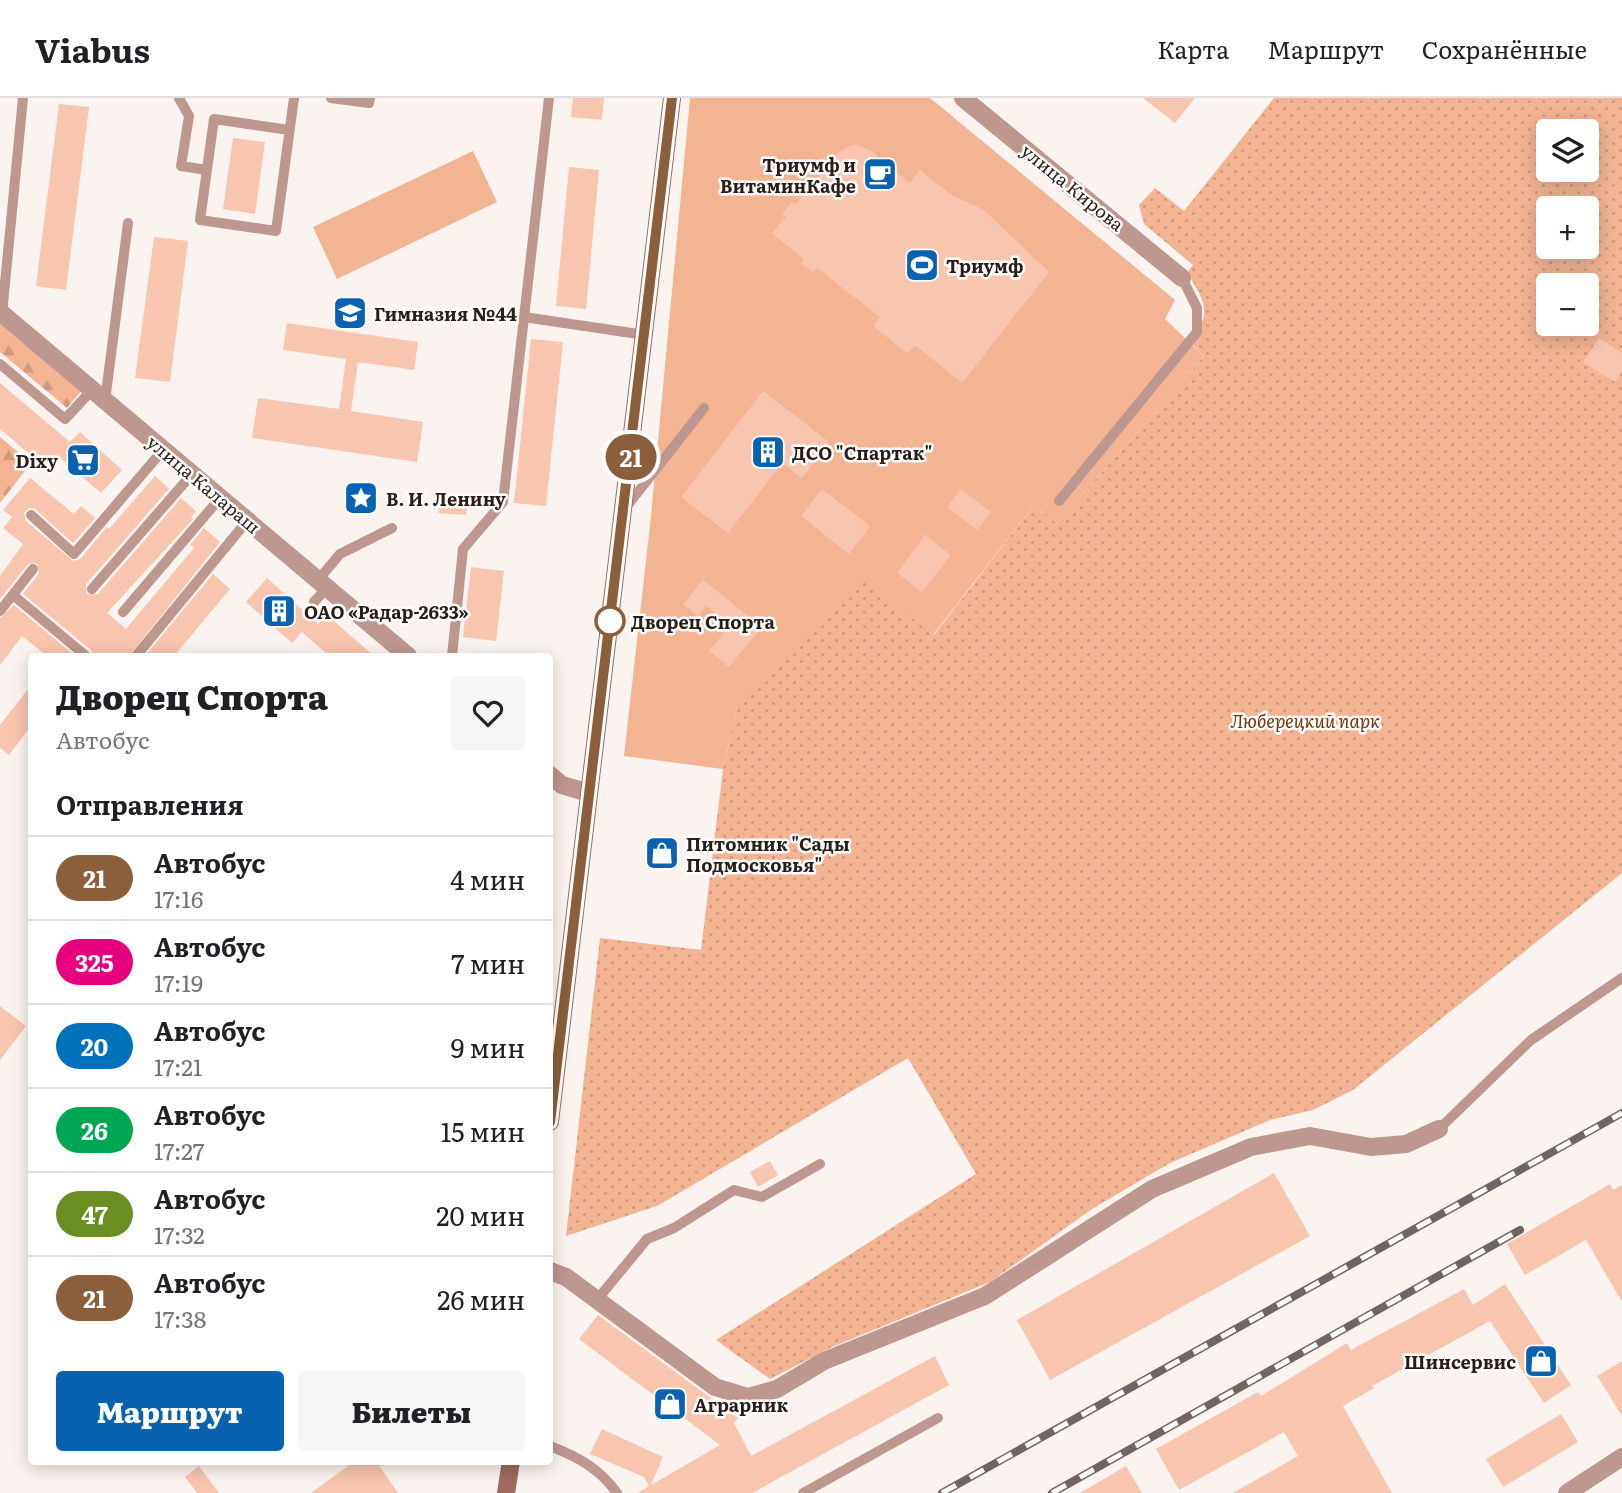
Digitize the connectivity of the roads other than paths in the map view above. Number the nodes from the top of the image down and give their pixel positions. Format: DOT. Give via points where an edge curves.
graph roads {
  1 [pos="23,98"];
  2 [pos="179,98"];
  3 [pos="294,98"];
  4 [pos="331,98"];
  5 [pos="370,98"];
  6 [pos="549,98"];
  7 [pos="672,98"];
  8 [pos="963,98"];
  9 [pos="289,130"];
  10 [pos="207,170"];
  11 [pos="128,223"];
  12 [pos="1182,278"];
  13 [pos="1,313"];
  14 [pos="524,317"];
  15 [pos="645,335"];
  16 [pos="0,364"];
  17 [pos="98,395"];
  18 [pos="704,408"];
  19 [pos="163,450"];
  20 [pos="192,474"];
  21 [pos="220,498"];
  22 [pos="1059,501"];
  23 [pos="624,509"];
  24 [pos="31,515"];
  25 [pos="247,521"];
  26 [pos="391,528"];
  27 [pos="33,569"];
  28 [pos="322,584"];
  29 [pos="92,589"];
  30 [pos="13,594"];
  31 [pos="314,602"];
  32 [pos="0,611"];
  33 [pos="123,612"];
  34 [pos="82,653"];
  35 [pos="138,653"];
  36 [pos="404,653"];
  37 [pos="452,653"];
  38 [pos="553,778"];
  39 [pos="589,793"];
  40 [pos="1622,978"];
  41 [pos="553,1097"];
  42 [pos="1439,1129"];
  43 [pos="820,1164"];
  44 [pos="553,1272"];
  45 [pos="596,1301"];
  46 [pos="938,1418"];
  47 [pos="553,1447"];
  48 [pos="1622,1457"];
  49 [pos="510,1465"];
  50 [pos="506,1493"];
  51 [pos="617,1493"];
  52 [pos="803,1493"];
  53 [pos="1567,1493"];
  1 -- 13 [label="lane"];
  2 -- 10 [label="lane" via="189,116 181,166"];
  3 -- 9 [label="lane"];
  4 -- 5 [label="lane" via="369,103"];
  6 -- 14 [label="lane"];
  7 -- 15 [label="main road"];
  8 -- 12 [label="street, улица Кирова"];
  9 -- 10 [label="lane" via="214,119"];
  9 -- 10 [label="lane" via="276,231 200,220"];
  11 -- 17 [label="lane"];
  12 -- 22 [label="lane" via="1197,308 1197,332"];
  13 -- 17 [label="street, улица Калараш"];
  14 -- 15 [label="lane"];
  14 -- 37 [label="lane" via="503,502 463,549"];
  15 -- 23 [label="main road"];
  16 -- 17 [label="lane" via="65,419"];
  17 -- 19 [label="street, улица Калараш"];
  18 -- 23 [label="lane"];
  19 -- 20 [label="street, улица Калараш"];
  19 -- 24 [label="lane" via="74,554"];
  20 -- 21 [label="street, улица Калараш"];
  20 -- 29 [label="lane"];
  21 -- 25 [label="street, улица Калараш"];
  21 -- 33 [label="lane"];
  23 -- 39 [label="main road"];
  25 -- 28 [label="street, улица Калараш"];
  25 -- 35 [label="lane"];
  26 -- 28 [label="lane" via="340,554"];
  27 -- 30 [label="lane"];
  28 -- 31 [label="lane"];
  28 -- 36 [label="street, улица Калараш"];
  30 -- 32 [label="lane"];
  30 -- 34 [label="lane"];
  38 -- 39 [label="street"];
  39 -- 41 [label="main road"];
  40 -- 42 [label="lane" via="1531,1040"];
  42 -- 45 [label="street" via="1406,1144 1371,1147 1310,1136 1251,1147 1152,1189 985,1296 824,1361 777,1389 748,1397 715,1387"];
  43 -- 45 [label="lane" via="762,1197 734,1190 674,1228 656,1233 638,1248"];
  44 -- 45 [label="street"];
  46 -- 52 [label="lane"];
  47 -- 51 [label="lane" via="600,1472"];
  48 -- 53 [label="street"];
  49 -- 50 [label="main road"];
}
